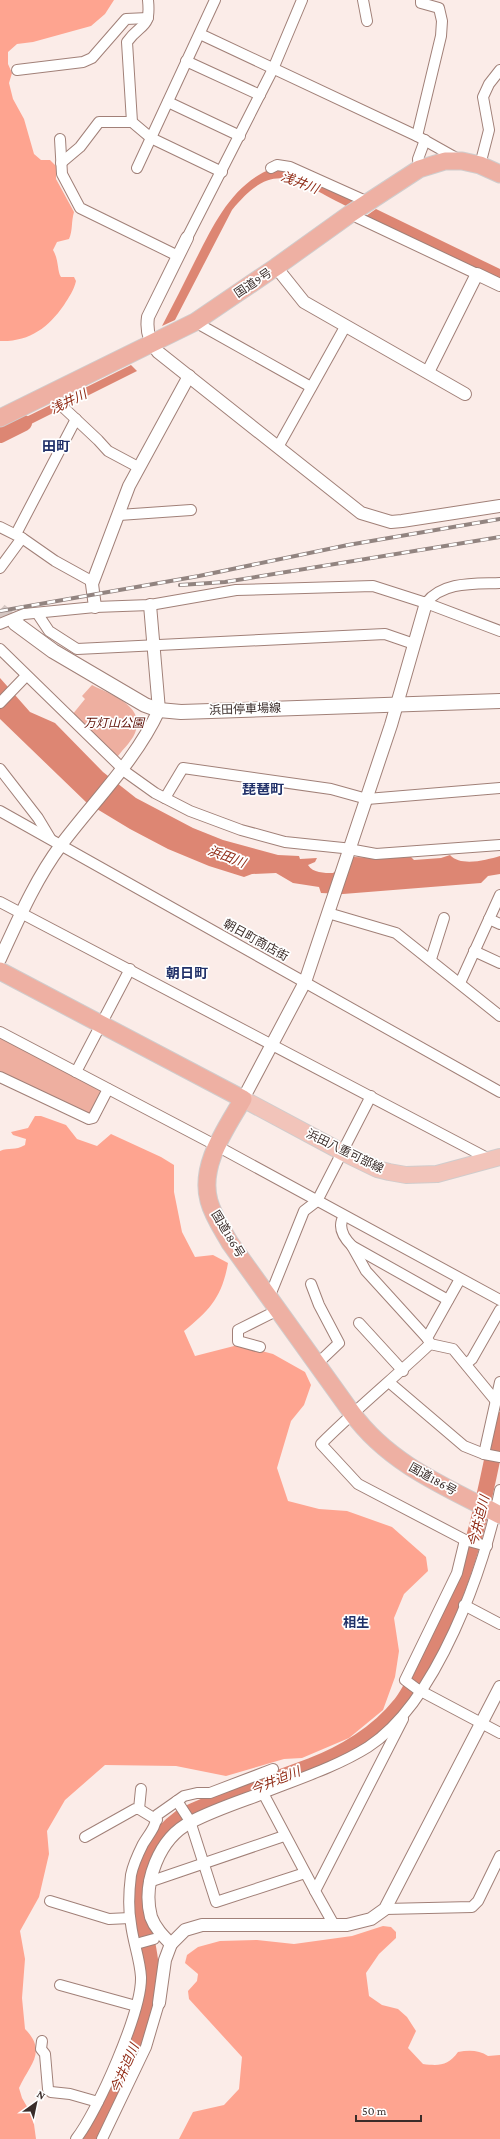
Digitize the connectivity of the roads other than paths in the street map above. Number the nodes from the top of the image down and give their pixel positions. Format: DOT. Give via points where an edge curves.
graph roads {
  1 [pos="148,0"];
  2 [pos="215,0"];
  3 [pos="302,0"];
  4 [pos="363,0"];
  5 [pos="421,0"];
  6 [pos="148,18"];
  7 [pos="367,22"];
  8 [pos="200,34"];
  9 [pos="186,61"];
  10 [pos="273,69"];
  11 [pos="17,70"];
  12 [pos="500,70"];
  13 [pos="260,95"];
  14 [pos="168,102"];
  15 [pos="132,122"];
  16 [pos="240,136"];
  17 [pos="151,138"];
  18 [pos="421,138"];
  19 [pos="60,139"];
  20 [pos="462,161"];
  21 [pos="61,163"];
  22 [pos="480,165"];
  23 [pos="137,168"];
  24 [pos="271,168"];
  25 [pos="419,170"];
  26 [pos="222,172"];
  27 [pos="500,174"];
  28 [pos="360,207"];
  29 [pos="187,238"];
  30 [pos="178,256"];
  31 [pos="276,267"];
  32 [pos="477,274"];
  33 [pos="500,285"];
  34 [pos="195,322"];
  35 [pos="345,327"];
  36 [pos="151,344"];
  37 [pos="428,372"];
  38 [pos="189,376"];
  39 [pos="311,387"];
  40 [pos="465,394"];
  41 [pos="55,396"];
  42 [pos="0,418"];
  43 [pos="76,419"];
  44 [pos="278,447"];
  45 [pos="138,467"];
  46 [pos="500,506"];
  47 [pos="191,510"];
  48 [pos="119,515"];
  49 [pos="0,526"];
  50 [pos="19,536"];
  51 [pos="0,568"];
  52 [pos="93,582"];
  53 [pos="500,583"];
  54 [pos="426,603"];
  55 [pos="150,604"];
  56 [pos="95,607"];
  57 [pos="37,613"];
  58 [pos="15,623"];
  59 [pos="0,624"];
  60 [pos="500,631"];
  61 [pos="414,644"];
  62 [pos="154,645"];
  63 [pos="0,649"];
  64 [pos="25,677"];
  65 [pos="500,701"];
  66 [pos="0,703"];
  67 [pos="396,704"];
  68 [pos="159,710"];
  69 [pos="0,769"];
  70 [pos="121,769"];
  71 [pos="500,788"];
  72 [pos="165,798"];
  73 [pos="367,799"];
  74 [pos="0,810"];
  75 [pos="56,842"];
  76 [pos="500,845"];
  77 [pos="349,851"];
  78 [pos="500,895"];
  79 [pos="0,902"];
  80 [pos="22,912"];
  81 [pos="328,913"];
  82 [pos="444,918"];
  83 [pos="489,919"];
  84 [pos="500,924"];
  85 [pos="474,951"];
  86 [pos="0,959"];
  87 [pos="431,959"];
  88 [pos="500,963"];
  89 [pos="130,969"];
  90 [pos="0,971"];
  91 [pos="306,982"];
  92 [pos="460,983"];
  93 [pos="500,1016"];
  94 [pos="101,1024"];
  95 [pos="0,1032"];
  96 [pos="274,1044"];
  97 [pos="76,1072"];
  98 [pos="0,1077"];
  99 [pos="108,1089"];
  100 [pos="500,1092"];
  101 [pos="371,1096"];
  102 [pos="243,1099"];
  103 [pos="216,1146"];
  104 [pos="342,1152"];
  105 [pos="496,1158"];
  106 [pos="316,1201"];
  107 [pos="344,1216"];
  108 [pos="352,1246"];
  109 [pos="460,1278"];
  110 [pos="311,1284"];
  111 [pos="448,1300"];
  112 [pos="500,1300"];
  113 [pos="274,1304"];
  114 [pos="500,1310"];
  115 [pos="359,1323"];
  116 [pos="428,1341"];
  117 [pos="260,1347"];
  118 [pos="317,1364"];
  119 [pos="466,1364"];
  120 [pos="403,1371"];
  121 [pos="500,1382"];
  122 [pos="390,1383"];
  123 [pos="495,1400"];
  124 [pos="352,1413"];
  125 [pos="486,1454"];
  126 [pos="500,1457"];
  127 [pos="500,1490"];
  128 [pos="491,1510"];
  129 [pos="467,1540"];
  130 [pos="485,1545"];
  131 [pos="464,1605"];
  132 [pos="500,1624"];
  133 [pos="500,1687"];
  134 [pos="419,1691"];
  135 [pos="406,1714"];
  136 [pos="481,1723"];
  137 [pos="500,1733"];
  138 [pos="273,1769"];
  139 [pos="141,1789"];
  140 [pos="263,1793"];
  141 [pos="178,1802"];
  142 [pos="139,1809"];
  143 [pos="157,1820"];
  144 [pos="190,1821"];
  145 [pos="284,1836"];
  146 [pos="85,1838"];
  147 [pos="500,1856"];
  148 [pos="203,1863"];
  149 [pos="305,1873"];
  150 [pos="149,1882"];
  151 [pos="316,1891"];
  152 [pos="50,1901"];
  153 [pos="385,1910"];
  154 [pos="130,1918"];
  155 [pos="334,1925"];
  156 [pos="154,1939"];
  157 [pos="138,1944"];
  158 [pos="170,1944"];
  159 [pos="60,1985"];
  160 [pos="159,2004"];
  161 [pos="136,2006"];
  162 [pos="42,2041"];
  163 [pos="98,2102"];
  164 [pos="76,2139"];
  165 [pos="102,2139"];
  1 -- 6 [label="street"];
  2 -- 8 [label="street"];
  3 -- 10 [label="street"];
  4 -- 7 [label="street"];
  5 -- 18 [label="street" via="421,3 439,8 442,21"];
  6 -- 11 [label="street" via="126,19 92,58 83,62"];
  6 -- 15 [label="street" via="145,26 128,42"];
  8 -- 9 [label="street"];
  8 -- 10 [label="street"];
  9 -- 13 [label="street"];
  9 -- 14 [label="street"];
  10 -- 13 [label="street"];
  10 -- 18 [label="street"];
  12 -- 22 [label="street" via="483,97 489,130"];
  13 -- 16 [label="street"];
  14 -- 16 [label="street"];
  14 -- 17 [label="street"];
  15 -- 17 [label="street"];
  15 -- 21 [label="street" via="99,122 80,147"];
  16 -- 26 [label="street"];
  17 -- 23 [label="street"];
  17 -- 26 [label="street"];
  18 -- 20 [label="street"];
  18 -- 25 [label="street"];
  19 -- 21 [label="street"];
  20 -- 22 [label="highway, 国道9号"];
  20 -- 25 [label="highway, 国道9号" via="445,161"];
  21 -- 30 [label="street" via="64,179 82,210"];
  22 -- 27 [label="highway, 国道9号"];
  24 -- 28 [label="street" via="277,165 290,167"];
  25 -- 28 [label="highway, 国道9号"];
  26 -- 29 [label="street"];
  28 -- 31 [label="highway, 国道9号"];
  28 -- 32 [label="street"];
  29 -- 30 [label="street"];
  30 -- 36 [label="street" via="148,317 147,329"];
  31 -- 34 [label="highway, 国道9号"];
  31 -- 35 [label="street" via="304,302"];
  32 -- 33 [label="street"];
  32 -- 37 [label="street"];
  34 -- 36 [label="highway, 国道9号"];
  34 -- 39 [label="street"];
  35 -- 37 [label="street"];
  35 -- 39 [label="street"];
  36 -- 38 [label="street"];
  36 -- 41 [label="highway, 国道9号"];
  37 -- 40 [label="street"];
  38 -- 44 [label="street"];
  38 -- 45 [label="street"];
  39 -- 44 [label="street"];
  41 -- 42 [label="highway, 国道9号"];
  41 -- 43 [label="street"];
  43 -- 45 [label="street" via="108,451"];
  43 -- 50 [label="street"];
  44 -- 46 [label="street" via="350,506 374,518 391,522 413,520"];
  45 -- 48 [label="street"];
  47 -- 48 [label="street"];
  48 -- 52 [label="street"];
  49 -- 50 [label="street"];
  50 -- 51 [label="street"];
  50 -- 52 [label="street" via="55,561"];
  52 -- 56 [label="street"];
  53 -- 54 [label="street" via="451,586 433,595"];
  54 -- 55 [label="street" via="373,586 236,590"];
  54 -- 60 [label="street"];
  54 -- 61 [label="street"];
  55 -- 56 [label="street"];
  55 -- 62 [label="street"];
  56 -- 57 [label="street"];
  57 -- 59 [label="street" via="24,614"];
  57 -- 62 [label="street" via="49,631 77,649"];
  58 -- 68 [label="main road, 浜田停車場線" via="69,661 145,705"];
  61 -- 62 [label="street" via="385,634"];
  61 -- 67 [label="street"];
  62 -- 68 [label="street"];
  63 -- 64 [label="street"];
  64 -- 66 [label="street"];
  64 -- 70 [label="street"];
  65 -- 67 [label="main road, 浜田停車場線"];
  67 -- 68 [label="main road, 浜田停車場線" via="181,712"];
  67 -- 73 [label="street"];
  68 -- 70 [label="street"];
  69 -- 75 [label="street"];
  70 -- 72 [label="street"];
  70 -- 75 [label="street" via="85,814"];
  71 -- 73 [label="street"];
  72 -- 73 [label="street" via="183,768 332,789"];
  72 -- 77 [label="street" via="190,812 219,823 284,842"];
  73 -- 77 [label="street"];
  74 -- 75 [label="street, 朝日町商店街"];
  75 -- 80 [label="street"];
  75 -- 91 [label="street, 朝日町商店街"];
  76 -- 77 [label="street" via="384,854"];
  77 -- 81 [label="street"];
  78 -- 83 [label="street"];
  79 -- 80 [label="street"];
  80 -- 86 [label="street"];
  80 -- 89 [label="street"];
  81 -- 87 [label="street" via="396,933"];
  81 -- 91 [label="street"];
  82 -- 87 [label="street"];
  83 -- 84 [label="street"];
  83 -- 85 [label="street"];
  85 -- 88 [label="street"];
  85 -- 92 [label="street"];
  87 -- 92 [label="street"];
  89 -- 94 [label="street"];
  89 -- 96 [label="street"];
  90 -- 94 [label="highway"];
  91 -- 96 [label="street"];
  91 -- 100 [label="street, 朝日町商店街"];
  92 -- 93 [label="street"];
  94 -- 97 [label="street"];
  94 -- 102 [label="highway"];
  95 -- 97 [label="street"];
  96 -- 101 [label="street"];
  96 -- 102 [label="street"];
  97 -- 99 [label="street"];
  98 -- 99 [label="street" via="89,1120 93,1118"];
  99 -- 103 [label="street"];
  101 -- 104 [label="street"];
  101 -- 105 [label="street"];
  102 -- 103 [label="highway, 国道186号"];
  102 -- 104 [label="main road, 浜田八重可部線"];
  103 -- 106 [label="street"];
  103 -- 113 [label="highway, 国道186号" via="206,1183 209,1201 230,1243"];
  104 -- 105 [label="main road, 浜田八重可部線" via="377,1169 406,1175 444,1172"];
  104 -- 106 [label="street"];
  106 -- 107 [label="street"];
  106 -- 113 [label="street" via="304,1211"];
  107 -- 108 [label="street" via="343,1235"];
  107 -- 109 [label="street"];
  108 -- 111 [label="street"];
  108 -- 116 [label="street" via="366,1271"];
  109 -- 111 [label="street"];
  109 -- 112 [label="street"];
  110 -- 118 [label="street" via="339,1343"];
  111 -- 116 [label="street"];
  113 -- 117 [label="street" via="238,1330 238,1341"];
  113 -- 118 [label="highway, 国道186号"];
  114 -- 119 [label="street" via="472,1359"];
  115 -- 120 [label="street"];
  116 -- 119 [label="street" via="453,1349"];
  116 -- 120 [label="street"];
  118 -- 124 [label="highway, 国道186号"];
  119 -- 123 [label="street"];
  120 -- 122 [label="street"];
  121 -- 123 [label="street"];
  122 -- 124 [label="street"];
  122 -- 125 [label="street" via="464,1446"];
  123 -- 125 [label="street"];
  124 -- 128 [label="highway, 国道186号" via="372,1438 398,1460"];
  124 -- 129 [label="street" via="321,1444 326,1451 358,1484"];
  125 -- 126 [label="street"];
  127 -- 128 [label="street"];
  128 -- 130 [label="street"];
  129 -- 130 [label="street"];
  129 -- 134 [label="street" via="457,1573 405,1679"];
  130 -- 131 [label="street"];
  131 -- 132 [label="street"];
  131 -- 134 [label="street"];
  133 -- 136 [label="street"];
  134 -- 135 [label="street"];
  134 -- 136 [label="street"];
  135 -- 140 [label="street" via="381,1737 354,1755"];
  135 -- 151 [label="street"];
  136 -- 137 [label="street"];
  136 -- 153 [label="street"];
  138 -- 141 [label="street" via="210,1793 191,1794"];
  139 -- 142 [label="street"];
  140 -- 144 [label="street"];
  140 -- 145 [label="street"];
  141 -- 143 [label="street" via="162,1810 157,1815"];
  141 -- 144 [label="street"];
  142 -- 143 [label="street"];
  142 -- 146 [label="street"];
  143 -- 154 [label="street" via="135,1861 129,1896"];
  144 -- 148 [label="street"];
  144 -- 150 [label="street" via="161,1852"];
  145 -- 148 [label="street"];
  145 -- 149 [label="street"];
  147 -- 153 [label="street" via="478,1901 472,1906"];
  148 -- 149 [label="street" via="216,1902"];
  148 -- 150 [label="street"];
  149 -- 151 [label="street"];
  150 -- 158 [label="street" via="148,1900 152,1917 156,1927"];
  151 -- 155 [label="street"];
  152 -- 154 [label="street" via="109,1919"];
  153 -- 155 [label="street" via="357,1924"];
  154 -- 157 [label="street"];
  155 -- 158 [label="street" via="202,1925 185,1930"];
  156 -- 157 [label="street"];
  157 -- 161 [label="street" via="141,1978"];
  158 -- 160 [label="street" via="165,1960"];
  159 -- 161 [label="street"];
  160 -- 165 [label="street" via="146,2047"];
  161 -- 163 [label="street"];
  162 -- 163 [label="street" via="41,2049 45,2054 50,2092 70,2094"];
  163 -- 164 [label="street"];
}
